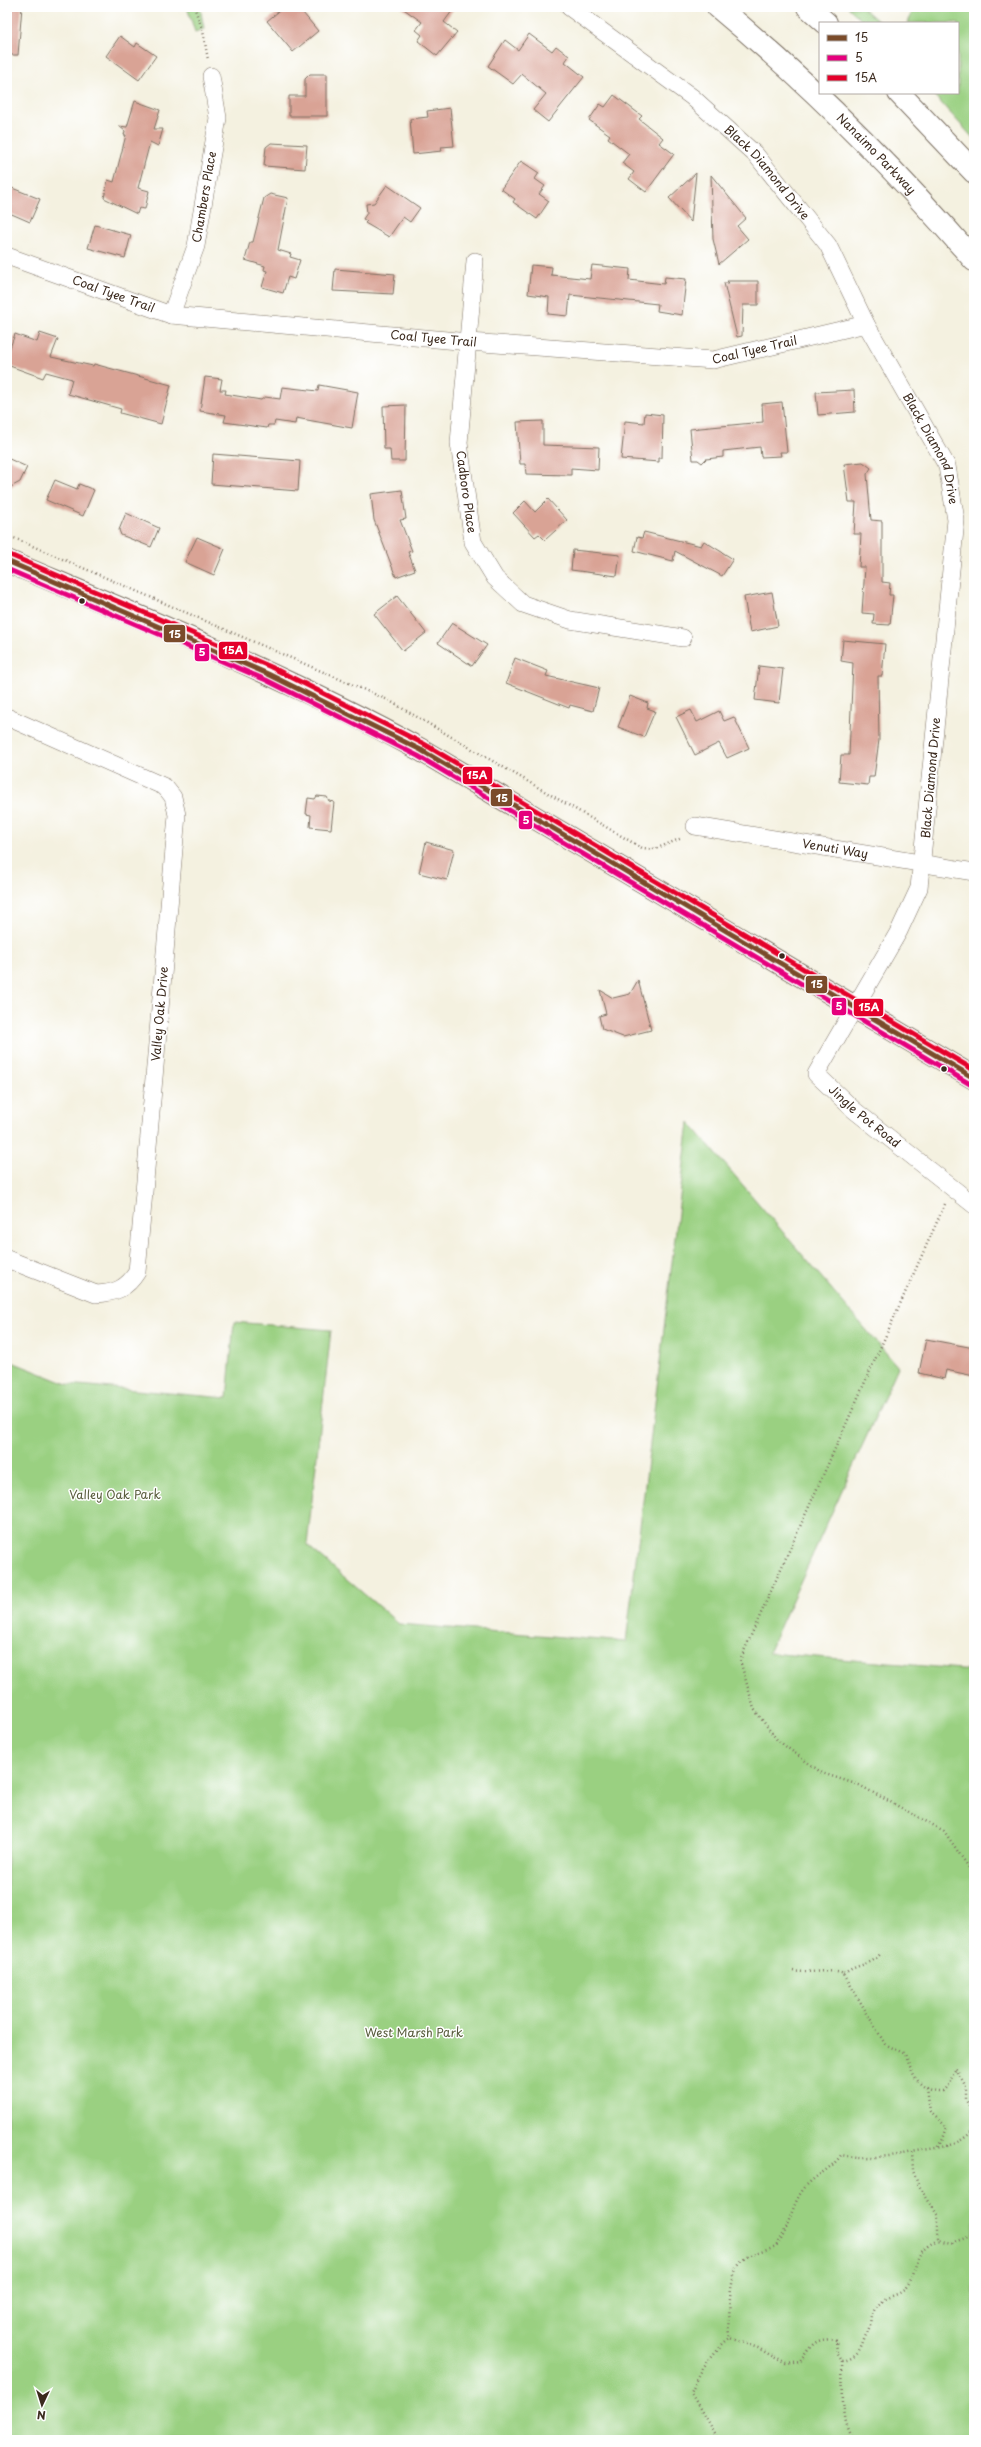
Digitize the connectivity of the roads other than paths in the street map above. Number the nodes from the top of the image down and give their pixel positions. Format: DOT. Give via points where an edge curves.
graph roads {
  1 [pos="569,7"];
  2 [pos="718,7"];
  3 [pos="808,7"];
  4 [pos="825,22"];
  5 [pos="212,76"];
  6 [pos="900,94"];
  7 [pos="974,172"];
  8 [pos="7,256"];
  9 [pos="974,260"];
  10 [pos="475,261"];
  11 [pos="171,315"];
  12 [pos="866,324"];
  13 [pos="469,342"];
  14 [pos="7,561"];
  15 [pos="683,638"];
  16 [pos="7,717"];
  17 [pos="696,826"];
  18 [pos="923,863"];
  19 [pos="974,872"];
  20 [pos="855,1008"];
  21 [pos="974,1078"];
  22 [pos="974,1205"];
  23 [pos="7,1259"];
  1 -- 12 [label="street, Black Diamond Drive" via="692,97 756,155 828,245"];
  2 -- 9 [label="main road, Nanaimo Parkway" via="811,88 852,128"];
  3 -- 4 [label="main road"];
  5 -- 11 [label="street, Chambers Place" via="218,118 196,246"];
  6 -- 7 [label="main road"];
  8 -- 11 [label="street, Coal Tyee Trail"];
  10 -- 13 [label="street, Cadboro Place"];
  11 -- 13 [label="street, Coal Tyee Trail"];
  12 -- 13 [label="street, Coal Tyee Trail" via="713,360"];
  12 -- 18 [label="street, Black Diamond Drive" via="947,466 956,520"];
  13 -- 15 [label="street, Cadboro Place" via="459,443 473,542 496,578 523,604 570,620"];
  14 -- 20 [label="main road" via="192,640 361,718 421,750"];
  16 -- 23 [label="street, Valley Oak Drive" via="164,787 173,797 177,815 137,1272 124,1288 111,1294 96,1294"];
  17 -- 18 [label="street, Venuti Way"];
  18 -- 19 [label="street, Venuti Way"];
  18 -- 20 [label="street, Black Diamond Drive" via="919,888 909,910"];
  20 -- 21 [label="main road"];
  20 -- 22 [label="street, Jingle Pot Road" via="816,1074 854,1110"];
}
